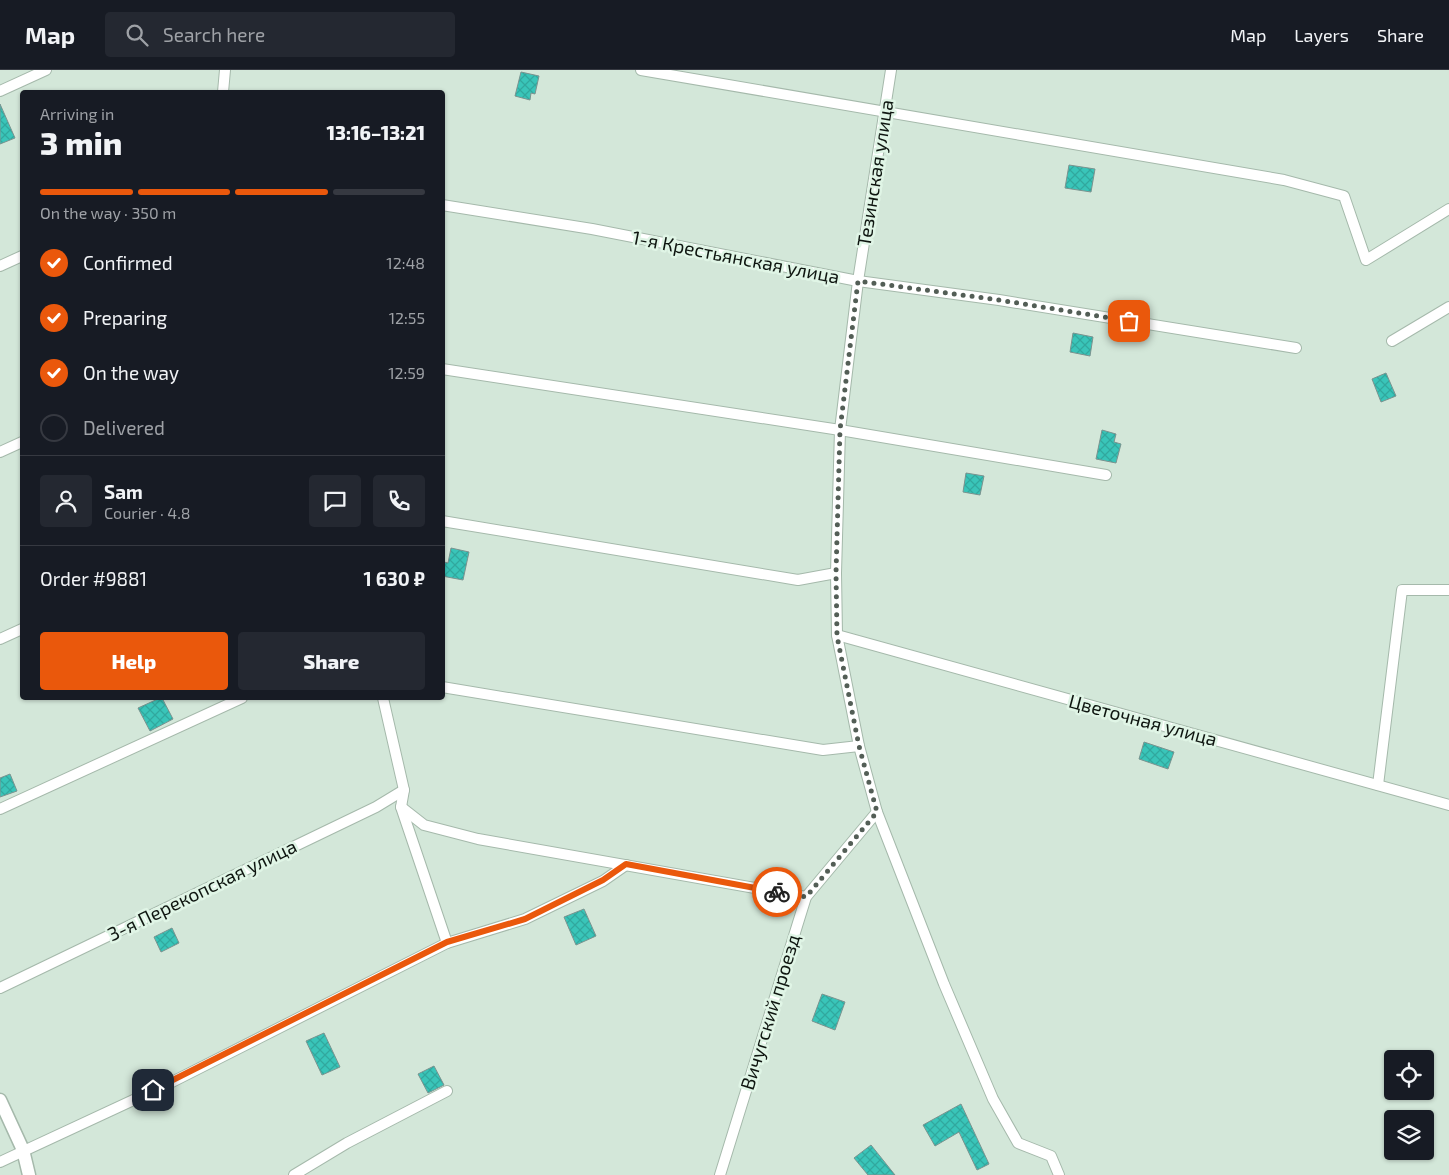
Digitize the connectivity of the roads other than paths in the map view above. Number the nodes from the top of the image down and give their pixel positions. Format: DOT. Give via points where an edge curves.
graph roads {
  1 [pos="46,70"];
  2 [pos="226,70"];
  3 [pos="641,70"];
  4 [pos="891,70"];
  5 [pos="223,90"];
  6 [pos="0,91"];
  7 [pos="884,111"];
  8 [pos="445,205"];
  9 [pos="1449,208"];
  10 [pos="20,257"];
  11 [pos="0,266"];
  12 [pos="858,281"];
  13 [pos="1449,307"];
  14 [pos="1392,341"];
  15 [pos="1296,348"];
  16 [pos="445,369"];
  17 [pos="840,430"];
  18 [pos="20,443"];
  19 [pos="0,452"];
  20 [pos="1106,475"];
  21 [pos="445,521"];
  22 [pos="836,573"];
  23 [pos="1449,590"];
  24 [pos="20,629"];
  25 [pos="837,636"];
  26 [pos="0,639"];
  27 [pos="445,687"];
  28 [pos="238,700"];
  29 [pos="383,700"];
  30 [pos="859,746"];
  31 [pos="1378,785"];
  32 [pos="404,790"];
  33 [pos="1449,805"];
  34 [pos="401,807"];
  35 [pos="0,809"];
  36 [pos="877,812"];
  37 [pos="626,864"];
  38 [pos="806,897"];
  39 [pos="447,942"];
  40 [pos="0,988"];
  41 [pos="447,1091"];
  42 [pos="0,1100"];
  43 [pos="23,1150"];
  44 [pos="0,1162"];
  45 [pos="29,1175"];
  46 [pos="294,1175"];
  47 [pos="720,1175"];
  48 [pos="1059,1175"];
  1 -- 6 [label="street"];
  2 -- 5 [label="street"];
  3 -- 7 [label="street"];
  4 -- 7 [label="street, Тезинская улица"];
  7 -- 9 [label="street" via="1284,180 1344,196 1366,260"];
  7 -- 12 [label="street, Тезинская улица"];
  8 -- 12 [label="street, 1-я Крестьянская улица" via="592,229"];
  10 -- 11 [label="street"];
  12 -- 15 [label="street, 1-я Крестьянская улица" via="999,300"];
  12 -- 17 [label="street, Тезинская улица"];
  13 -- 14 [label="street"];
  16 -- 17 [label="street"];
  17 -- 20 [label="street"];
  17 -- 22 [label="street, Тезинская улица"];
  18 -- 19 [label="street"];
  21 -- 22 [label="street" via="798,580"];
  22 -- 25 [label="street, Тезинская улица"];
  23 -- 31 [label="street" via="1402,590"];
  24 -- 26 [label="street"];
  25 -- 30 [label="street, Тезинская улица"];
  25 -- 31 [label="street, Цветочная улица"];
  27 -- 30 [label="street" via="823,750"];
  28 -- 35 [label="street"];
  29 -- 32 [label="street"];
  30 -- 36 [label="street, Тезинская улица"];
  31 -- 33 [label="street, Цветочная улица"];
  32 -- 34 [label="street"];
  32 -- 40 [label="street, 3-я Перекопская улица" via="376,807"];
  34 -- 37 [label="street" via="424,825 478,839"];
  34 -- 39 [label="street"];
  36 -- 38 [label="street, Вичугский проезд"];
  36 -- 48 [label="street, Тезинская улица" via="993,1099 1018,1143 1051,1156"];
  37 -- 38 [label="street"];
  37 -- 39 [label="street" via="603,880 525,919"];
  38 -- 47 [label="street, Вичугский проезд"];
  39 -- 43 [label="street" via="170,1083"];
  41 -- 46 [label="street" via="346,1143"];
  42 -- 43 [label="street"];
  43 -- 44 [label="street"];
  43 -- 45 [label="street"];
}
